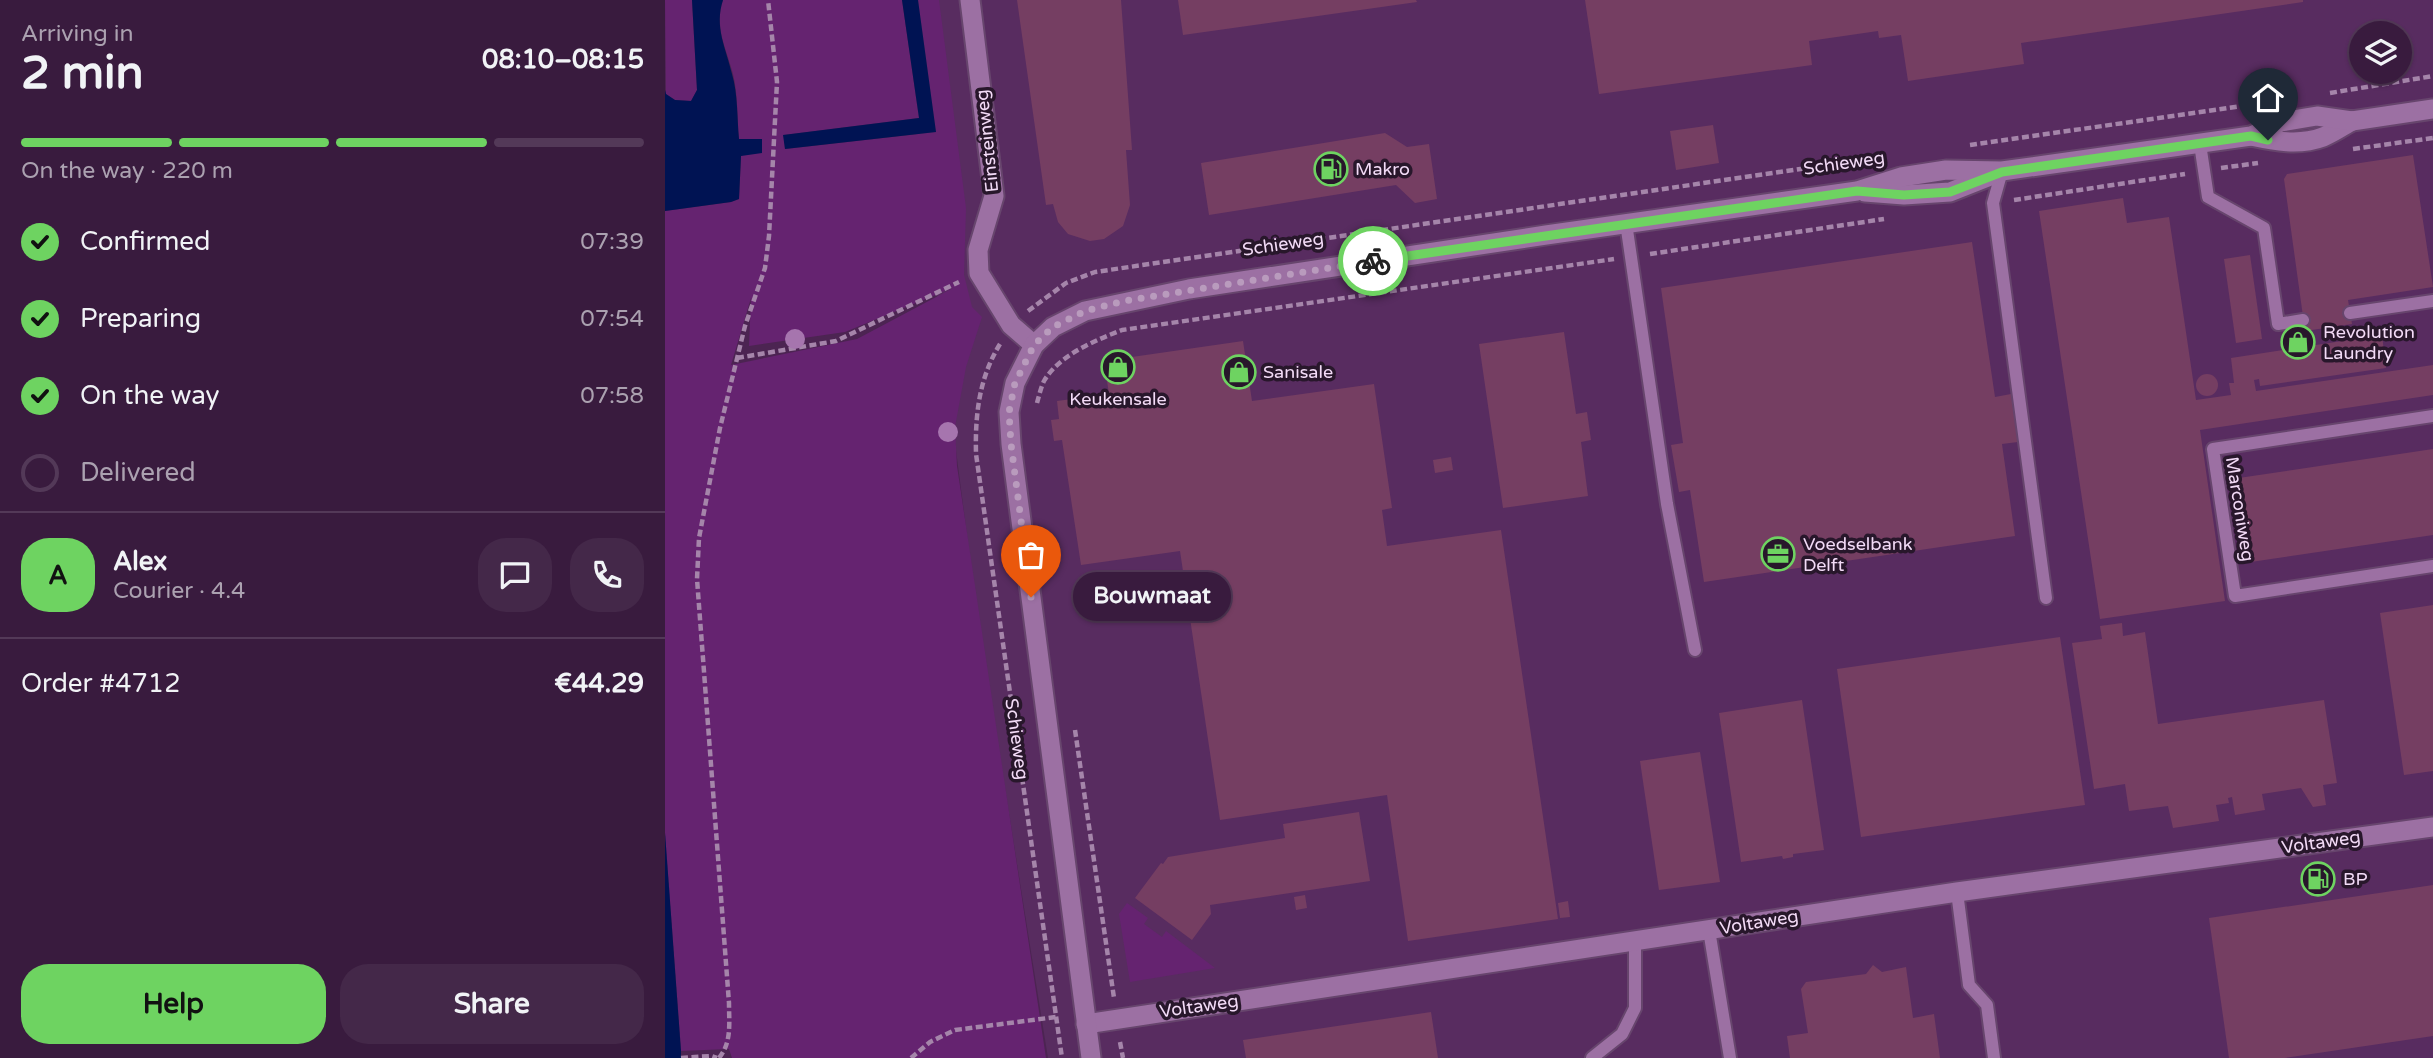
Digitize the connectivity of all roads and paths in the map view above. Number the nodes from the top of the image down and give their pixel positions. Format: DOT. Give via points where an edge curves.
graph roads {
  1 [pos="768,0"];
  2 [pos="970,0"];
  3 [pos="2433,76"];
  4 [pos="2325,94"];
  5 [pos="2273,101"];
  6 [pos="2433,109"];
  7 [pos="2433,138"];
  8 [pos="2200,144"];
  9 [pos="1957,146"];
  10 [pos="2350,149"];
  11 [pos="1888,156"];
  12 [pos="2269,161"];
  13 [pos="2204,171"];
  14 [pos="2002,172"];
  15 [pos="1993,203"];
  16 [pos="1887,219"];
  17 [pos="1626,223"];
  18 [pos="1630,257"];
  19 [pos="979,273"];
  20 [pos="2433,301"];
  21 [pos="2350,313"];
  22 [pos="2303,320"];
  23 [pos="1011,325"];
  24 [pos="1034,345"];
  25 [pos="737,358"];
  26 [pos="1035,411"];
  27 [pos="2433,416"];
  28 [pos="2433,566"];
  29 [pos="2046,597"];
  30 [pos="1695,650"];
  31 [pos="1074,725"];
  32 [pos="2433,827"];
  33 [pos="1957,892"];
  34 [pos="1709,930"];
  35 [pos="1635,942"];
  36 [pos="1056,1017"];
  37 [pos="1116,1018"];
  38 [pos="1086,1024"];
  39 [pos="681,1058"];
  40 [pos="718,1058"];
  41 [pos="911,1058"];
  42 [pos="1062,1058"];
  43 [pos="1091,1058"];
  44 [pos="1123,1058"];
  45 [pos="1592,1058"];
  46 [pos="1730,1058"];
  47 [pos="1994,1058"];
  1 -- 25 [label="path" via="776,82 771,210 765,268"];
  2 -- 19 [label="street, Einsteinweg" via="995,196 978,250"];
  3 -- 4 [label="path"];
  5 -- 9 [label="path"];
  6 -- 8 [label="street, Schieweg" via="2352,121 2317,116 2281,122 2251,136"];
  7 -- 10 [label="path"];
  8 -- 13 [label="lane"];
  8 -- 14 [label="street, Schieweg"];
  11 -- 23 [label="path, Schieweg" via="1095,272 1066,283"];
  12 -- 13 [label="path"];
  13 -- 15 [label="path"];
  13 -- 22 [label="lane" via="2208,197 2264,228 2278,324"];
  14 -- 15 [label="lane"];
  14 -- 17 [label="street, Schieweg" via="1946,170 1901,177 1857,191"];
  15 -- 29 [label="lane"];
  16 -- 18 [label="path"];
  17 -- 18 [label="lane"];
  17 -- 24 [label="street, Schieweg" via="1124,301 1085,311 1053,327"];
  18 -- 26 [label="path" via="1122,330 1092,341 1058,366 1044,381"];
  18 -- 30 [label="lane" via="1667,504"];
  19 -- 23 [label="street"];
  19 -- 25 [label="path" via="836,341"];
  20 -- 21 [label="lane"];
  23 -- 24 [label="street"];
  23 -- 36 [label="path, Schieweg" via="991,358 981,388 975,422 977,454"];
  24 -- 38 [label="street, Schieweg" via="1015,383 1009,412 1011,444"];
  25 -- 40 [label="path" via="706,497 697,579 730,1003 729,1036"];
  27 -- 28 [label="lane, Marconiweg" via="2213,449 2235,597"];
  31 -- 37 [label="path"];
  32 -- 33 [label="street, Voltaweg"];
  33 -- 34 [label="street, Voltaweg"];
  33 -- 47 [label="lane" via="1969,985 1987,1005"];
  34 -- 35 [label="street, Voltaweg"];
  34 -- 46 [label="lane"];
  35 -- 37 [label="street, Voltaweg"];
  35 -- 45 [label="lane" via="1635,1007 1622,1034"];
  36 -- 41 [label="path" via="955,1030"];
  36 -- 42 [label="path, Schieweg"];
  37 -- 38 [label="street, Voltaweg"];
  37 -- 44 [label="path"];
  38 -- 43 [label="street, Schieweg"];
  39 -- 40 [label="path"];
}
